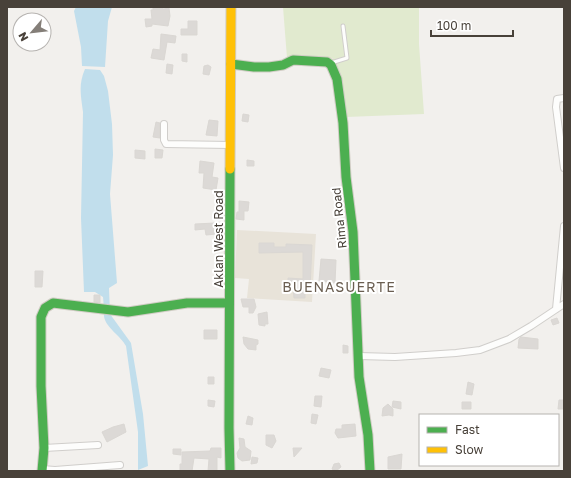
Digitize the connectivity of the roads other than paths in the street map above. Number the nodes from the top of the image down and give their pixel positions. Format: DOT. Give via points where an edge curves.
graph roads {
  1 [pos="231,7"];
  2 [pos="343,26"];
  3 [pos="329,63"];
  4 [pos="231,64"];
  5 [pos="564,98"];
  6 [pos="164,124"];
  7 [pos="230,145"];
  8 [pos="564,168"];
  9 [pos="564,226"];
  10 [pos="563,239"];
  11 [pos="229,303"];
  12 [pos="564,304"];
  13 [pos="556,309"];
  14 [pos="359,356"];
  15 [pos="98,445"];
  16 [pos="44,448"];
  17 [pos="120,465"];
  18 [pos="42,470"];
  19 [pos="230,471"];
  20 [pos="370,471"];
  1 -- 4 [label="street, Aklan West Road"];
  2 -- 3 [label="lane" via="347,58"];
  3 -- 4 [label="street" via="293,60 254,68"];
  3 -- 14 [label="street, Rima Road" via="337,79 343,123 353,232"];
  4 -- 7 [label="street, Aklan West Road"];
  5 -- 8 [label="street" via="557,99 556,107"];
  6 -- 7 [label="street" via="166,144"];
  7 -- 11 [label="street, Aklan West Road"];
  9 -- 10 [label="street"];
  10 -- 13 [label="street"];
  11 -- 16 [label="street" via="187,303 128,312 53,303 46,306 41,317"];
  11 -- 19 [label="street, Aklan West Road"];
  12 -- 13 [label="street"];
  13 -- 14 [label="street" via="509,339 480,350 395,357"];
  14 -- 20 [label="street, Rima Road" via="360,390 368,430"];
  15 -- 16 [label="street"];
  16 -- 18 [label="street"];
  17 -- 18 [label="street"];
}
